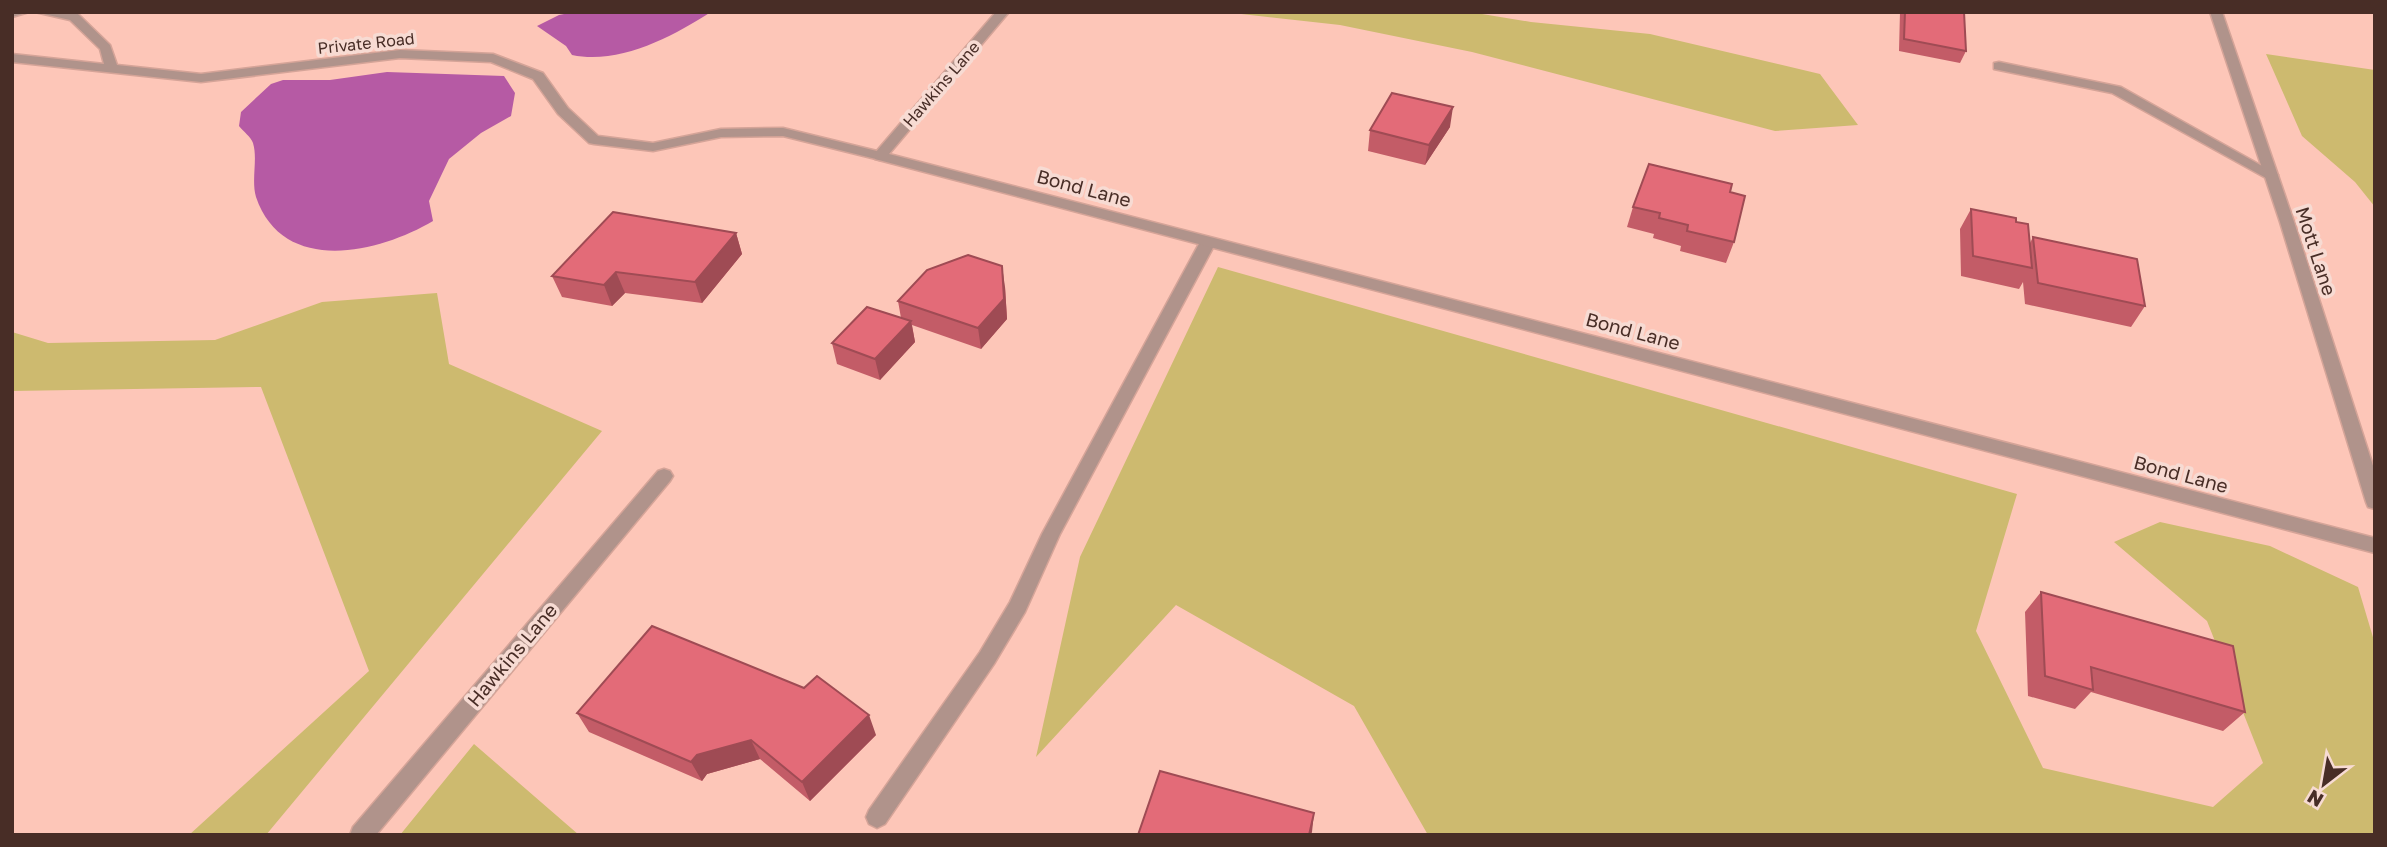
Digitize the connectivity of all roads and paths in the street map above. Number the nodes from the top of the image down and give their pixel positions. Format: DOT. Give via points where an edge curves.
graph roads {
  1 [pos="23,12"];
  2 [pos="40,12"];
  3 [pos="1003,12"];
  4 [pos="2216,12"];
  5 [pos="12,13"];
  6 [pos="12,58"];
  7 [pos="1998,65"];
  8 [pos="112,70"];
  9 [pos="880,156"];
  10 [pos="2271,174"];
  11 [pos="1208,242"];
  12 [pos="664,476"];
  13 [pos="2375,502"];
  14 [pos="2375,546"];
  15 [pos="877,817"];
  16 [pos="361,835"];
  1 -- 5 [label="street"];
  2 -- 8 [label="street" via="74,17 106,48"];
  3 -- 9 [label="street, Hawkins Lane"];
  4 -- 10 [label="street, Mott Lane"];
  6 -- 8 [label="street, Private Road"];
  7 -- 10 [label="street" via="2116,90"];
  8 -- 9 [label="street, Private Road" via="201,78 400,54 492,58 538,76 563,111 594,141 653,147 721,133 783,132"];
  9 -- 11 [label="street, Bond Lane"];
  10 -- 13 [label="street, Mott Lane"];
  11 -- 14 [label="street, Bond Lane"];
  11 -- 15 [label="street" via="1051,534 1018,606"];
  12 -- 16 [label="street, Hawkins Lane"];
}
